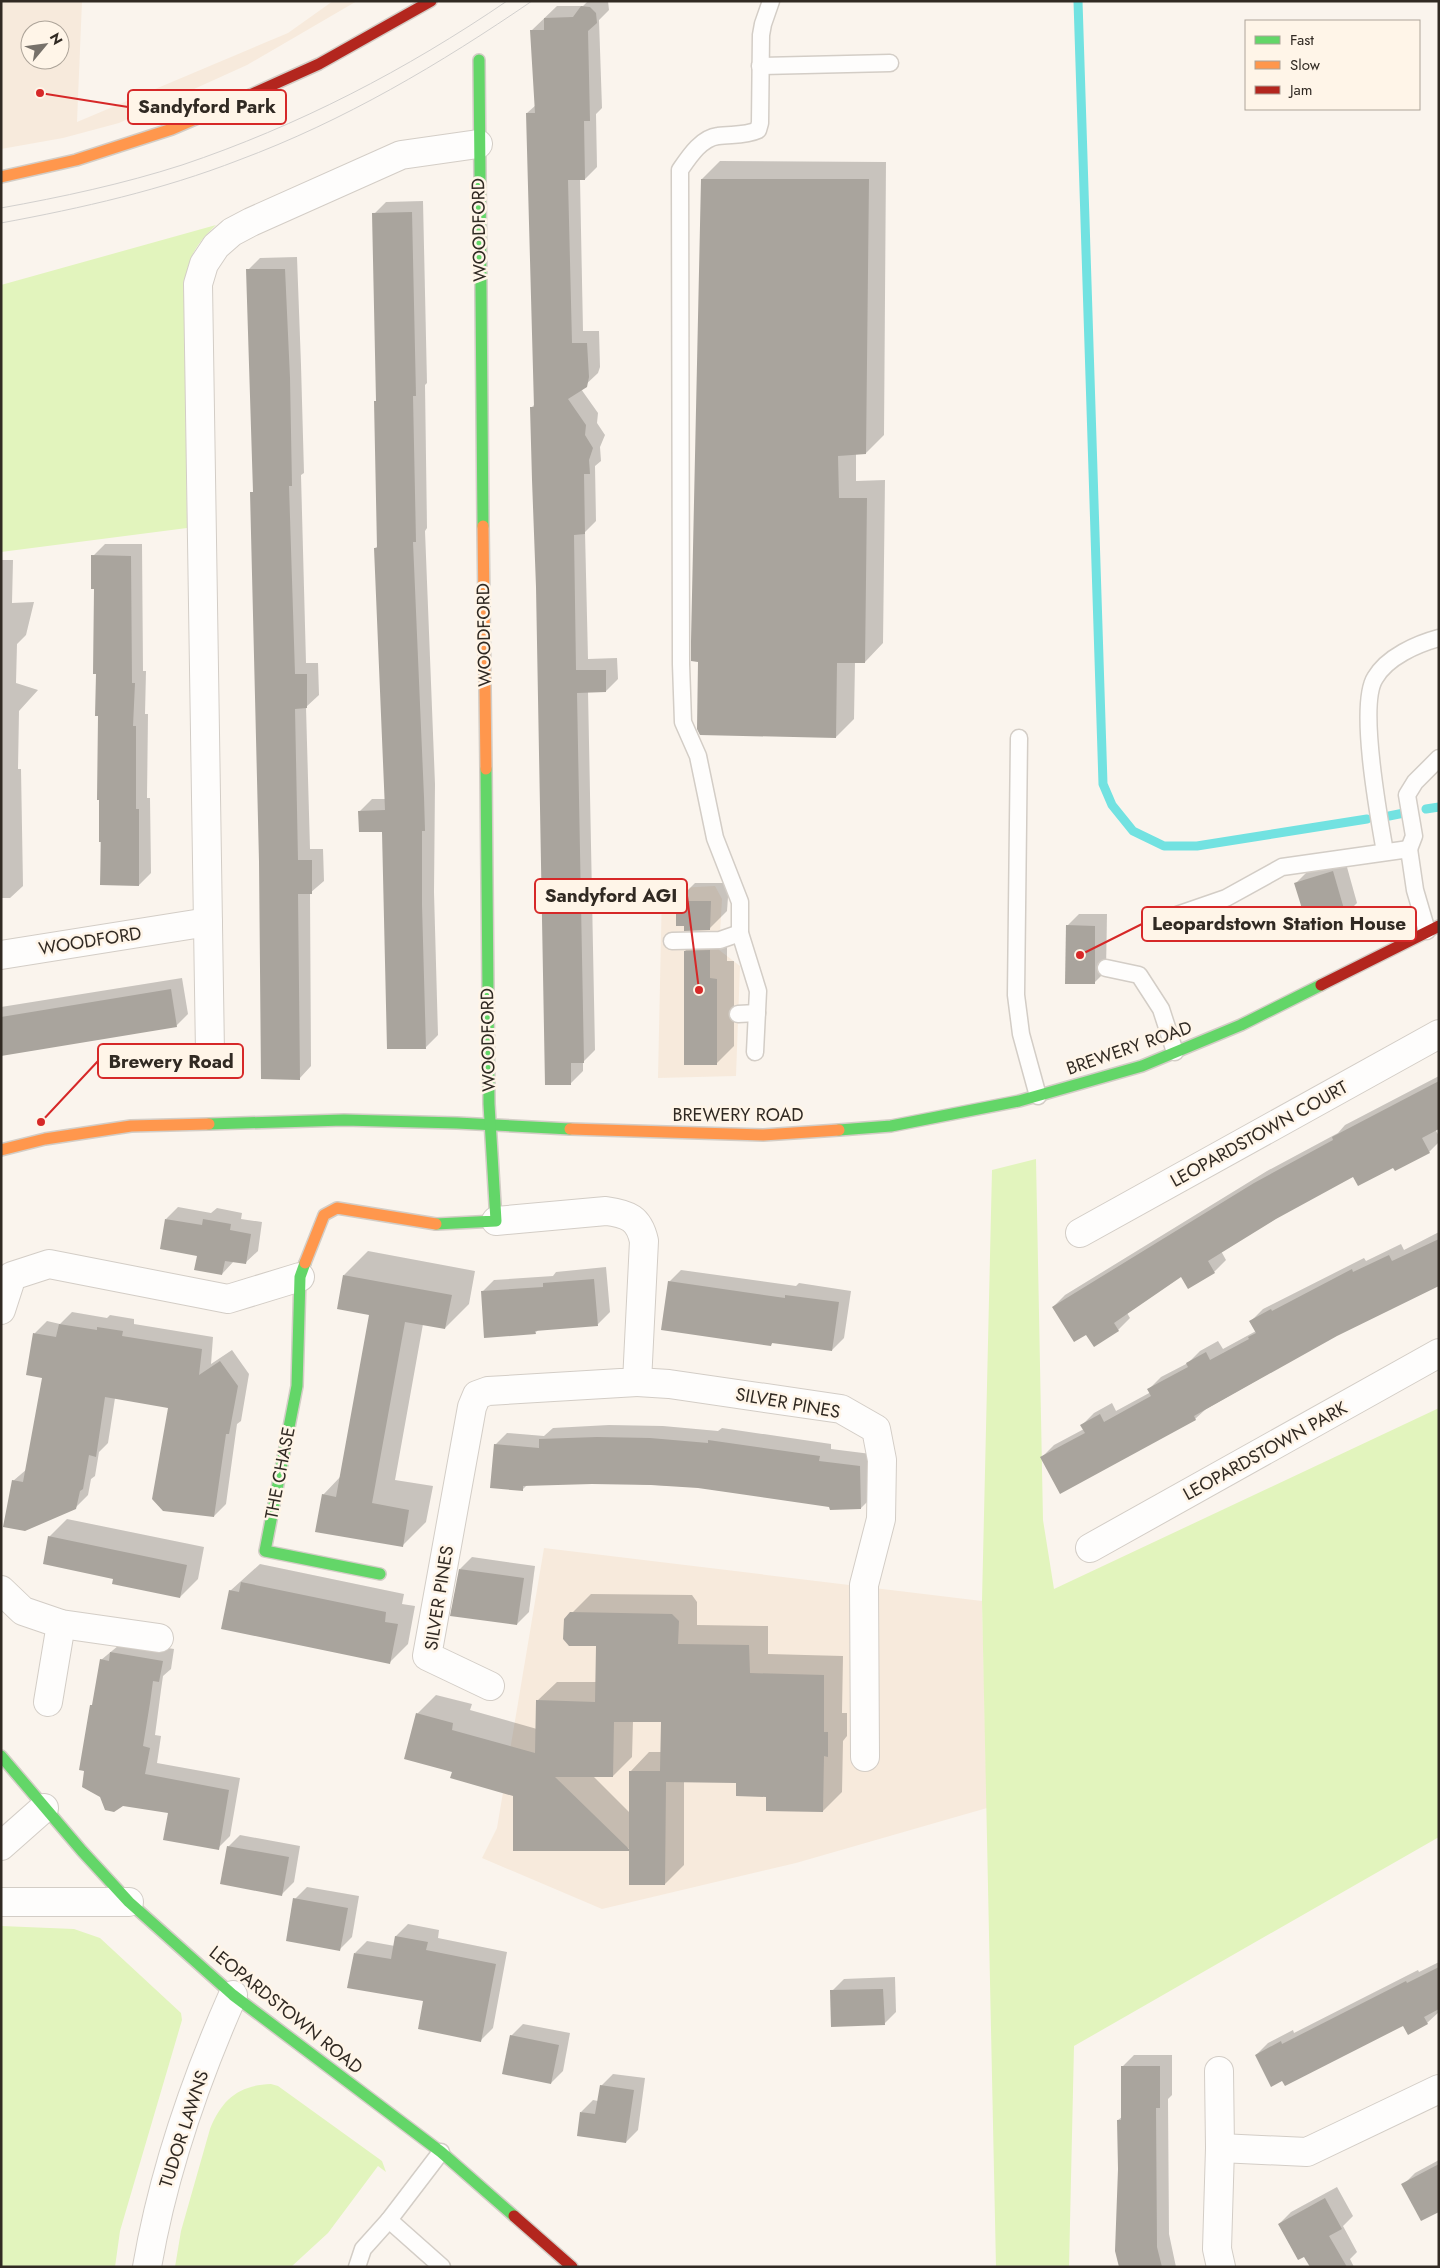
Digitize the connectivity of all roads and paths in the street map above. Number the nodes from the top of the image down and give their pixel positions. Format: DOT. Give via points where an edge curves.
graph roads {
  1 [pos="431,1"];
  2 [pos="770,1"];
  3 [pos="479,60"];
  4 [pos="890,63"];
  5 [pos="760,66"];
  6 [pos="478,144"];
  7 [pos="1,177"];
  8 [pos="1439,638"];
  9 [pos="1018,738"];
  10 [pos="1439,758"];
  11 [pos="1411,842"];
  12 [pos="1385,852"];
  13 [pos="1171,917"];
  14 [pos="208,922"];
  15 [pos="1433,929"];
  16 [pos="740,933"];
  17 [pos="672,941"];
  18 [pos="1,955"];
  19 [pos="1106,968"];
  20 [pos="757,1013"];
  21 [pos="738,1014"];
  22 [pos="1439,1034"];
  23 [pos="755,1052"];
  24 [pos="1175,1052"];
  25 [pos="210,1053"];
  26 [pos="1038,1096"];
  27 [pos="490,1125"];
  28 [pos="1,1150"];
  29 [pos="496,1221"];
  30 [pos="1080,1233"];
  31 [pos="300,1277"];
  32 [pos="1,1310"];
  33 [pos="1439,1353"];
  34 [pos="637,1382"];
  35 [pos="1090,1548"];
  36 [pos="380,1574"];
  37 [pos="1,1590"];
  38 [pos="61,1624"];
  39 [pos="159,1638"];
  40 [pos="490,1686"];
  41 [pos="48,1702"];
  42 [pos="1,1756"];
  43 [pos="865,1757"];
  44 [pos="44,1808"];
  45 [pos="1,1846"];
  46 [pos="1,1902"];
  47 [pos="129,1902"];
  48 [pos="234,1995"];
  49 [pos="1219,2071"];
  50 [pos="1439,2089"];
  51 [pos="1220,2148"];
  52 [pos="441,2152"];
  53 [pos="389,2220"];
  54 [pos="147,2267"];
  55 [pos="357,2267"];
  56 [pos="442,2267"];
  57 [pos="572,2267"];
  58 [pos="1222,2267"];
  1 -- 7 [label="main road" via="319,64 260,92 172,128 76,160"];
  2 -- 5 [label="lane" via="762,24"];
  3 -- 6 [label="main road, WOODFORD"];
  4 -- 5 [label="lane"];
  5 -- 16 [label="lane" via="758,130 709,139 680,170 683,722 698,756 715,838 740,902"];
  6 -- 14 [label="street" via="401,154 232,232 216,246 204,264 198,284"];
  6 -- 27 [label="main road, WOODFORD"];
  8 -- 12 [label="lane" via="1398,655 1375,677 1370,691 1369,742"];
  9 -- 26 [label="lane" via="1016,995 1021,1034"];
  10 -- 11 [label="lane" via="1415,782 1408,795"];
  11 -- 12 [label="lane"];
  11 -- 15 [label="lane" via="1415,890"];
  12 -- 13 [label="lane" via="1282,867 1226,898"];
  14 -- 18 [label="street, WOODFORD"];
  14 -- 25 [label="street"];
  15 -- 24 [label="main road, BREWERY ROAD" via="1241,1025"];
  16 -- 17 [label="lane" via="720,940"];
  16 -- 20 [label="lane" via="758,991"];
  19 -- 24 [label="lane" via="1139,975 1161,1009"];
  20 -- 21 [label="lane"];
  20 -- 23 [label="lane"];
  22 -- 30 [label="street, LEOPARDSTOWN COURT"];
  24 -- 26 [label="main road, BREWERY ROAD" via="1142,1066"];
  26 -- 27 [label="main road, BREWERY ROAD" via="891,1126 763,1136"];
  27 -- 28 [label="main road, BREWERY ROAD" via="344,1120 131,1126 45,1139"];
  27 -- 29 [label="main road"];
  29 -- 31 [label="main road, THE CHASE" via="443,1225 338,1208 324,1215"];
  29 -- 34 [label="street" via="606,1211 633,1219 641,1228 644,1241"];
  31 -- 32 [label="street" via="228,1299 49,1264 12,1276"];
  31 -- 36 [label="main road, THE CHASE" via="297,1386 265,1551"];
  33 -- 35 [label="street, LEOPARDSTOWN PARK"];
  34 -- 40 [label="street, SILVER PINES" via="488,1391 477,1395 472,1407 427,1656"];
  34 -- 43 [label="street, SILVER PINES" via="841,1409 876,1429 882,1460 881,1519 864,1586"];
  37 -- 38 [label="street" via="24,1611"];
  38 -- 39 [label="street"];
  38 -- 41 [label="street"];
  42 -- 44 [label="main road, LEOPARDSTOWN ROAD"];
  44 -- 45 [label="street"];
  44 -- 47 [label="main road, LEOPARDSTOWN ROAD"];
  46 -- 47 [label="street"];
  47 -- 48 [label="main road, LEOPARDSTOWN ROAD"];
  48 -- 52 [label="main road, LEOPARDSTOWN ROAD"];
  48 -- 54 [label="street, TUDOR LAWNS" via="212,2042 182,2132 154,2225"];
  49 -- 51 [label="street"];
  50 -- 51 [label="street" via="1307,2152"];
  51 -- 58 [label="street" via="1217,2249"];
  52 -- 53 [label="lane"];
  52 -- 57 [label="main road, LEOPARDSTOWN ROAD"];
  53 -- 55 [label="lane" via="363,2249"];
  53 -- 56 [label="lane"];
}
